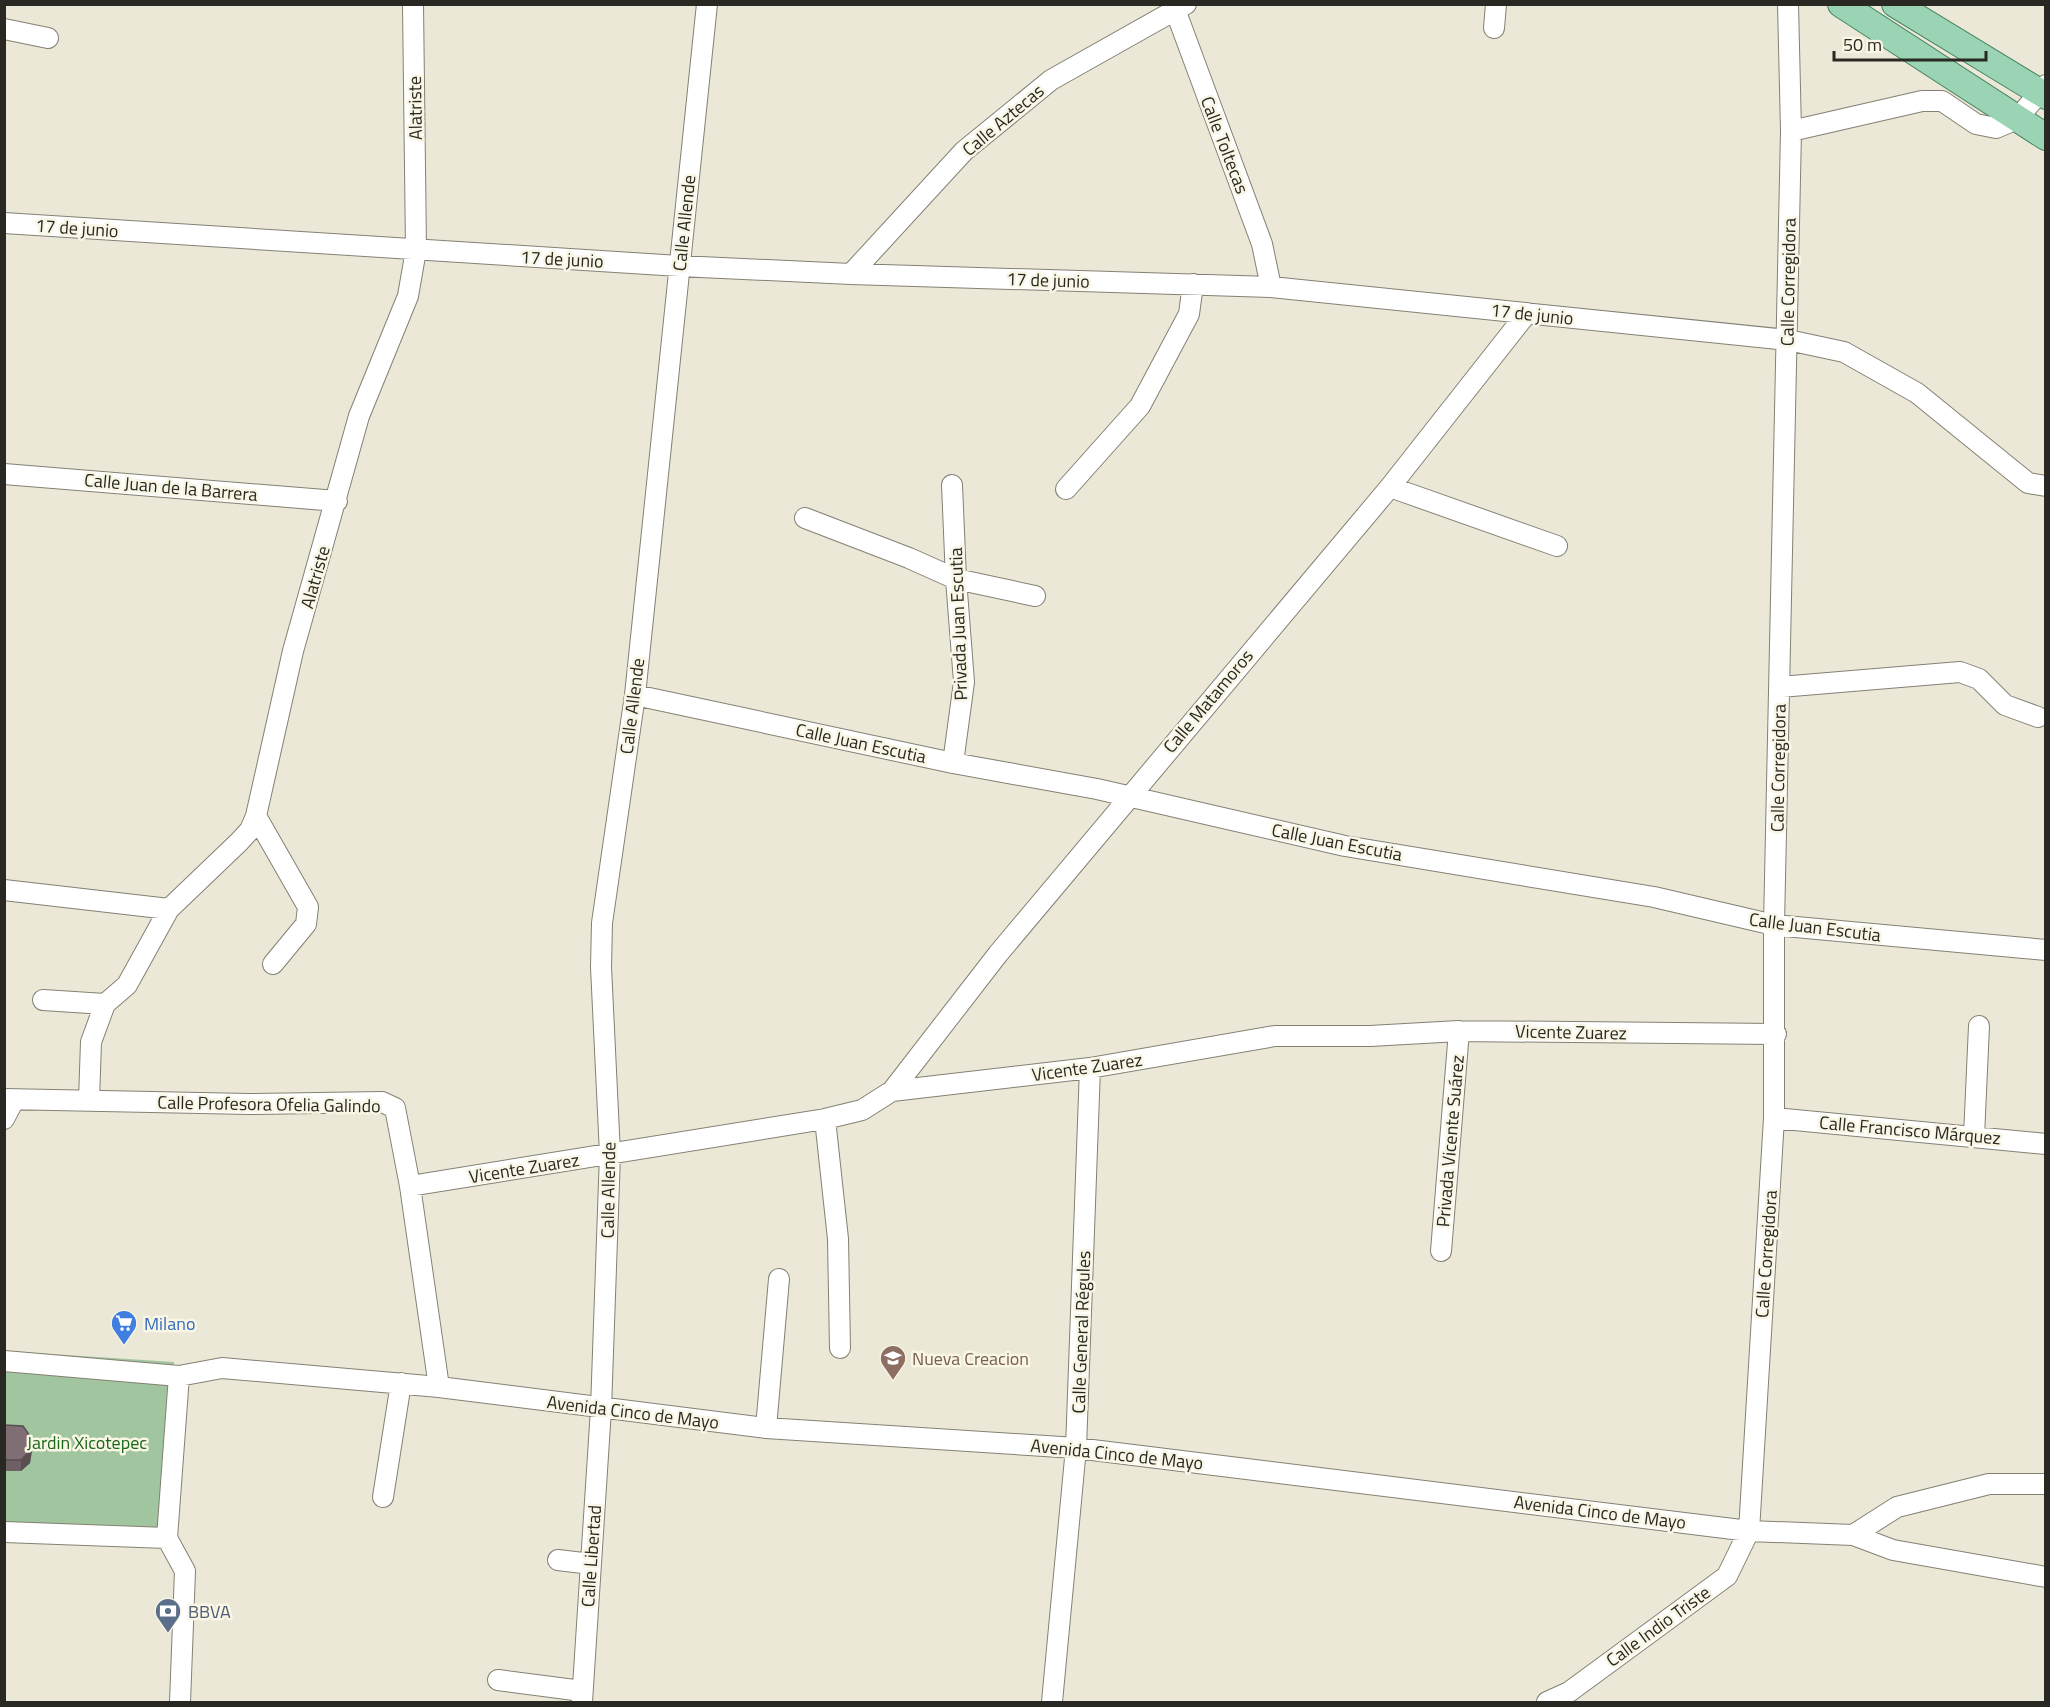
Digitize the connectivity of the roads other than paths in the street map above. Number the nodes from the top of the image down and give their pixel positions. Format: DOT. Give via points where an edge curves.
graph roads {
  1 [pos="413,4"];
  2 [pos="707,4"];
  3 [pos="1496,4"];
  4 [pos="1788,4"];
  5 [pos="1841,4"];
  6 [pos="1895,4"];
  7 [pos="1178,6"];
  8 [pos="1494,28"];
  9 [pos="4,29"];
  10 [pos="48,38"];
  11 [pos="2043,91"];
  12 [pos="2017,119"];
  13 [pos="1791,131"];
  14 [pos="2046,137"];
  15 [pos="4,223"];
  16 [pos="416,250"];
  17 [pos="679,266"];
  18 [pos="851,274"];
  19 [pos="1193,284"];
  20 [pos="1271,287"];
  21 [pos="1527,313"];
  22 [pos="1788,340"];
  23 [pos="4,474"];
  24 [pos="952,485"];
  25 [pos="2046,486"];
  26 [pos="1390,487"];
  27 [pos="1066,489"];
  28 [pos="337,501"];
  29 [pos="805,518"];
  30 [pos="1557,546"];
  31 [pos="956,579"];
  32 [pos="1035,596"];
  33 [pos="1780,687"];
  34 [pos="635,696"];
  35 [pos="2038,717"];
  36 [pos="953,763"];
  37 [pos="1128,796"];
  38 [pos="256,816"];
  39 [pos="4,890"];
  40 [pos="170,909"];
  41 [pos="1774,925"];
  42 [pos="2046,950"];
  43 [pos="273,964"];
  44 [pos="43,1000"];
  45 [pos="105,1004"];
  46 [pos="1979,1026"];
  47 [pos="1458,1031"];
  48 [pos="1776,1034"];
  49 [pos="1090,1068"];
  50 [pos="892,1090"];
  51 [pos="9,1100"];
  52 [pos="89,1100"];
  53 [pos="1774,1118"];
  54 [pos="4,1119"];
  55 [pos="825,1119"];
  56 [pos="1974,1136"];
  57 [pos="2046,1144"];
  58 [pos="610,1154"];
  59 [pos="410,1186"];
  60 [pos="1441,1251"];
  61 [pos="779,1279"];
  62 [pos="840,1348"];
  63 [pos="4,1361"];
  64 [pos="179,1376"];
  65 [pos="401,1383"];
  66 [pos="439,1387"];
  67 [pos="601,1409"];
  68 [pos="766,1428"];
  69 [pos="1076,1448"];
  70 [pos="2046,1484"];
  71 [pos="383,1497"];
  72 [pos="1749,1531"];
  73 [pos="4,1532"];
  74 [pos="1853,1535"];
  75 [pos="166,1538"];
  76 [pos="558,1560"];
  77 [pos="591,1564"];
  78 [pos="2046,1577"];
  79 [pos="498,1680"];
  80 [pos="582,1697"];
  81 [pos="180,1702"];
  82 [pos="1052,1702"];
  83 [pos="1547,1702"];
  1 -- 16 [label="street, Alatriste"];
  2 -- 17 [label="street, Calle Allende"];
  3 -- 8 [label="street"];
  4 -- 13 [label="street, Calle Corregidora"];
  5 -- 12 [label="main road"];
  6 -- 11 [label="main road"];
  7 -- 18 [label="street, Calle Aztecas" via="1052,80 973,144"];
  7 -- 20 [label="street, Calle Toltecas" via="1262,244"];
  9 -- 10 [label="street"];
  11 -- 12 [label="street"];
  12 -- 13 [label="street" via="1996,128 1977,124 1942,101 1922,101"];
  12 -- 14 [label="main road"];
  13 -- 22 [label="street, Calle Corregidora"];
  15 -- 16 [label="street, 17 de junio"];
  16 -- 17 [label="street, 17 de junio"];
  16 -- 28 [label="street, Alatriste" via="408,296 359,416"];
  17 -- 18 [label="street, 17 de junio"];
  17 -- 34 [label="street, Calle Allende"];
  18 -- 19 [label="street, 17 de junio"];
  19 -- 20 [label="street, 17 de junio"];
  19 -- 27 [label="street" via="1189,314 1140,406"];
  20 -- 21 [label="street, 17 de junio"];
  21 -- 22 [label="street, 17 de junio"];
  21 -- 26 [label="street, Calle Matamoros"];
  22 -- 25 [label="street, 17 de junio" via="1844,352 1907,387 2028,483"];
  22 -- 33 [label="street, Calle Corregidora"];
  23 -- 28 [label="street, Calle Juan de la Barrera"];
  24 -- 31 [label="street, Privada Juan Escutia"];
  26 -- 30 [label="street"];
  26 -- 37 [label="street, Calle Matamoros"];
  28 -- 38 [label="street, Alatriste" via="293,651"];
  29 -- 31 [label="street"];
  31 -- 32 [label="street"];
  31 -- 36 [label="street, Privada Juan Escutia" via="964,682"];
  33 -- 35 [label="street" via="1960,672 1979,679 2005,705"];
  33 -- 41 [label="street, Calle Corregidora"];
  34 -- 36 [label="street, Calle Juan Escutia"];
  34 -- 58 [label="street, Calle Allende" via="602,923"];
  36 -- 37 [label="street, Calle Juan Escutia"];
  37 -- 41 [label="street, Calle Juan Escutia" via="1345,846 1654,897"];
  37 -- 50 [label="street, Calle Matamoros"];
  38 -- 40 [label="street, Alatriste" via="239,842"];
  38 -- 43 [label="street" via="308,907 306,924"];
  39 -- 40 [label="street"];
  40 -- 45 [label="street, Alatriste" via="127,985"];
  41 -- 42 [label="street, Calle Juan Escutia"];
  41 -- 48 [label="street, Calle Corregidora"];
  44 -- 45 [label="street"];
  45 -- 52 [label="street, Alatriste" via="91,1042"];
  46 -- 56 [label="street"];
  47 -- 48 [label="street, Vicente Zuarez"];
  47 -- 49 [label="street, Vicente Zuarez" via="1275,1036"];
  47 -- 60 [label="street, Privada Vicente Suárez"];
  48 -- 53 [label="street, Calle Corregidora"];
  49 -- 50 [label="street, Vicente Zuarez"];
  49 -- 69 [label="street, Calle General Régules"];
  50 -- 55 [label="street, Vicente Zuarez" via="862,1110"];
  51 -- 52 [label="street, Calle Profesora Ofelia Galindo"];
  51 -- 54 [label="street"];
  52 -- 59 [label="street, Calle Profesora Ofelia Galindo" via="382,1102 395,1108"];
  53 -- 56 [label="street, Calle Francisco Márquez"];
  53 -- 72 [label="street, Calle Corregidora"];
  55 -- 58 [label="street, Vicente Zuarez"];
  55 -- 62 [label="street" via="838,1239"];
  56 -- 57 [label="street, Calle Francisco Márquez"];
  58 -- 59 [label="street, Vicente Zuarez"];
  58 -- 67 [label="street, Calle Allende"];
  59 -- 66 [label="street, Calle Profesora Ofelia Galindo"];
  61 -- 68 [label="street"];
  63 -- 64 [label="street, Avenida Cinco de Mayo"];
  64 -- 65 [label="street, Avenida Cinco de Mayo" via="222,1368"];
  64 -- 75 [label="street"];
  65 -- 66 [label="street, Avenida Cinco de Mayo"];
  65 -- 71 [label="street"];
  66 -- 67 [label="street, Avenida Cinco de Mayo"];
  67 -- 68 [label="street, Avenida Cinco de Mayo"];
  67 -- 77 [label="street, Calle Libertad"];
  68 -- 69 [label="street, Avenida Cinco de Mayo"];
  69 -- 72 [label="street, Avenida Cinco de Mayo"];
  69 -- 82 [label="street, Calle General Régules"];
  70 -- 74 [label="street" via="1989,1484 1898,1507"];
  72 -- 74 [label="street, Avenida Cinco de Mayo"];
  72 -- 83 [label="street, Calle Indio Triste" via="1727,1576 1569,1692"];
  73 -- 75 [label="street"];
  74 -- 78 [label="street, Avenida Cinco de Mayo" via="1893,1550"];
  75 -- 81 [label="street" via="185,1571"];
  76 -- 77 [label="street"];
  77 -- 80 [label="street, Calle Libertad"];
  79 -- 80 [label="street"];
}
